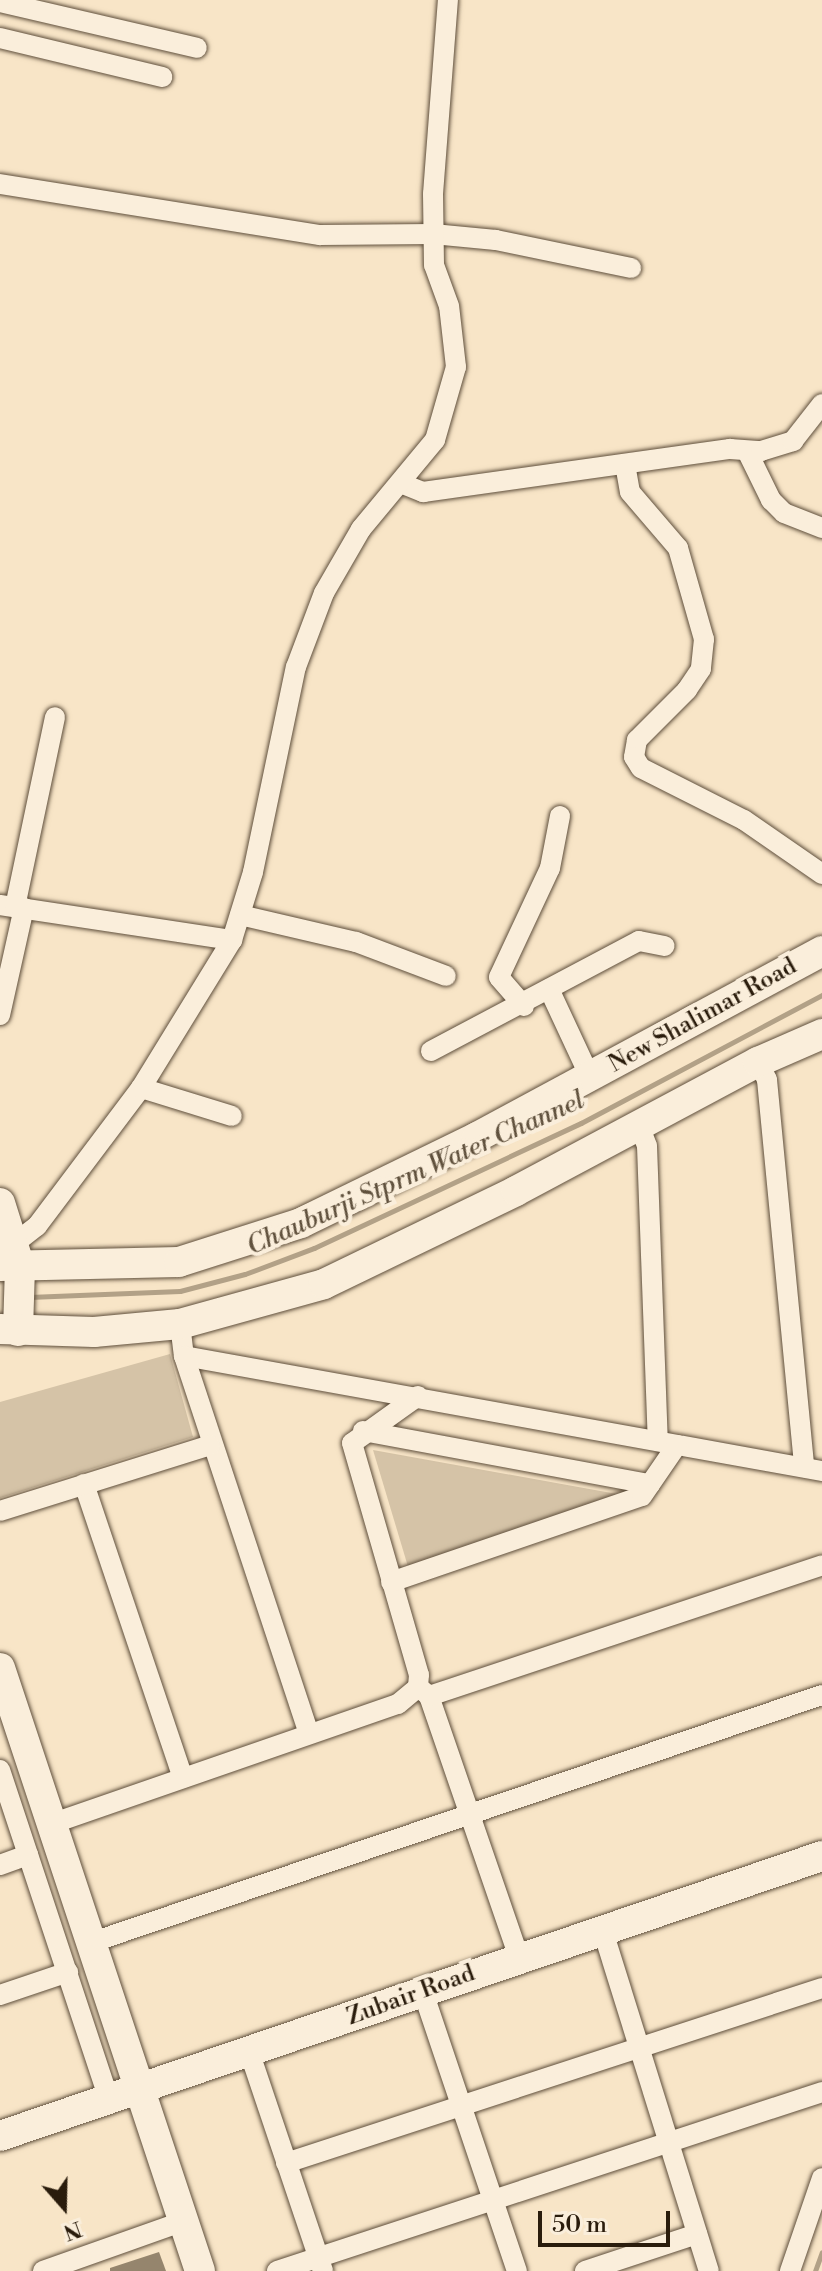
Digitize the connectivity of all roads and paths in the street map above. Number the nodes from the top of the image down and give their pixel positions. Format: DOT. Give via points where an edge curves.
graph roads {
  1 [pos="448,0"];
  2 [pos="0,2"];
  3 [pos="0,38"];
  4 [pos="197,48"];
  5 [pos="162,77"];
  6 [pos="0,184"];
  7 [pos="433,234"];
  8 [pos="631,268"];
  9 [pos="822,404"];
  10 [pos="747,451"];
  11 [pos="625,464"];
  12 [pos="403,484"];
  13 [pos="822,528"];
  14 [pos="55,717"];
  15 [pos="560,816"];
  16 [pos="822,874"];
  17 [pos="13,907"];
  18 [pos="240,915"];
  19 [pos="232,940"];
  20 [pos="665,946"];
  21 [pos="822,951"];
  22 [pos="446,976"];
  23 [pos="549,989"];
  24 [pos="524,1006"];
  25 [pos="0,1015"];
  26 [pos="822,1034"];
  27 [pos="431,1051"];
  28 [pos="758,1062"];
  29 [pos="590,1077"];
  30 [pos="141,1088"];
  31 [pos="232,1116"];
  32 [pos="639,1125"];
  33 [pos="0,1203"];
  34 [pos="14,1263"];
  35 [pos="180,1324"];
  36 [pos="12,1325"];
  37 [pos="184,1356"];
  38 [pos="418,1396"];
  39 [pos="363,1431"];
  40 [pos="668,1443"];
  41 [pos="210,1445"];
  42 [pos="813,1469"];
  43 [pos="84,1484"];
  44 [pos="650,1484"];
  45 [pos="0,1511"];
  46 [pos="822,1565"];
  47 [pos="391,1582"];
  48 [pos="0,1668"];
  49 [pos="424,1691"];
  50 [pos="822,1695"];
  51 [pos="309,1733"];
  52 [pos="0,1770"];
  53 [pos="183,1778"];
  54 [pos="468,1814"];
  55 [pos="51,1824"];
  56 [pos="28,1855"];
  57 [pos="822,1856"];
  58 [pos="0,1865"];
  59 [pos="602,1928"];
  60 [pos="90,1943"];
  61 [pos="519,1958"];
  62 [pos="68,1972"];
  63 [pos="822,1988"];
  64 [pos="423,1992"];
  65 [pos="0,1995"];
  66 [pos="639,2047"];
  67 [pos="250,2054"];
  68 [pos="143,2090"];
  69 [pos="822,2092"];
  70 [pos="109,2099"];
  71 [pos="462,2105"];
  72 [pos="0,2136"];
  73 [pos="668,2139"];
  74 [pos="286,2163"];
  75 [pos="822,2178"];
  76 [pos="492,2199"];
  77 [pos="184,2221"];
  78 [pos="697,2234"];
  79 [pos="321,2264"];
  80 [pos="52,2270"];
  81 [pos="200,2271"];
  82 [pos="277,2271"];
  83 [pos="517,2271"];
  84 [pos="585,2271"];
  85 [pos="709,2271"];
  86 [pos="790,2271"];
  1 -- 7 [label="street"];
  2 -- 4 [label="street"];
  3 -- 5 [label="street"];
  6 -- 7 [label="street" via="320,235"];
  7 -- 8 [label="street" via="496,240"];
  7 -- 12 [label="street" via="434,265 453,327 456,367 435,440"];
  9 -- 10 [label="street" via="793,441"];
  10 -- 11 [label="street"];
  10 -- 13 [label="street" via="771,500 784,513"];
  11 -- 12 [label="street" via="423,492"];
  11 -- 16 [label="street" via="630,492 678,548 704,639 701,669 637,740 634,757 641,768 744,820"];
  12 -- 18 [label="street" via="361,529 324,593 296,667"];
  14 -- 17 [label="street"];
  15 -- 24 [label="street" via="550,868 499,977"];
  17 -- 19 [label="street"];
  17 -- 25 [label="street"];
  18 -- 19 [label="street"];
  18 -- 22 [label="street" via="356,942"];
  19 -- 30 [label="street"];
  20 -- 23 [label="street" via="639,941"];
  21 -- 29 [label="street, New Shalimar Road"];
  23 -- 24 [label="street"];
  23 -- 29 [label="street"];
  24 -- 27 [label="street"];
  26 -- 28 [label="street"];
  28 -- 32 [label="street"];
  28 -- 42 [label="street" via="767,1080"];
  29 -- 34 [label="street, New Shalimar Road" via="397,1179 250,1242 179,1262"];
  30 -- 31 [label="street"];
  30 -- 34 [label="street"];
  32 -- 35 [label="street" via="324,1284"];
  32 -- 40 [label="street" via="647,1146"];
  33 -- 34 [label="street"];
  34 -- 36 [label="street"];
  35 -- 36 [label="street" via="94,1332"];
  35 -- 37 [label="street"];
  37 -- 38 [label="street"];
  37 -- 41 [label="street"];
  38 -- 39 [label="street"];
  38 -- 40 [label="street"];
  39 -- 44 [label="street"];
  39 -- 47 [label="street" via="352,1443"];
  40 -- 42 [label="street"];
  40 -- 44 [label="street"];
  41 -- 43 [label="street"];
  41 -- 51 [label="street"];
  43 -- 45 [label="street"];
  43 -- 53 [label="street"];
  44 -- 47 [label="street" via="642,1496"];
  46 -- 49 [label="street"];
  47 -- 49 [label="street"];
  48 -- 55 [label="street"];
  49 -- 51 [label="street"];
  49 -- 54 [label="street"];
  50 -- 54 [label="street"];
  51 -- 53 [label="street"];
  52 -- 56 [label="street"];
  53 -- 55 [label="street"];
  54 -- 60 [label="street"];
  54 -- 61 [label="street"];
  55 -- 60 [label="street"];
  56 -- 58 [label="street"];
  56 -- 62 [label="street"];
  57 -- 59 [label="street, Zubair Road"];
  59 -- 61 [label="street, Zubair Road"];
  59 -- 66 [label="street"];
  60 -- 68 [label="street"];
  61 -- 64 [label="street, Zubair Road"];
  62 -- 65 [label="street"];
  62 -- 70 [label="street"];
  63 -- 66 [label="street"];
  64 -- 67 [label="street, Zubair Road"];
  64 -- 71 [label="street"];
  66 -- 71 [label="street"];
  66 -- 73 [label="street"];
  67 -- 68 [label="street, Zubair Road"];
  67 -- 74 [label="street"];
  68 -- 70 [label="street, Zubair Road"];
  68 -- 77 [label="street"];
  69 -- 73 [label="street"];
  70 -- 72 [label="street, Zubair Road"];
  71 -- 74 [label="street"];
  71 -- 76 [label="street"];
  73 -- 76 [label="street"];
  73 -- 78 [label="street"];
  74 -- 79 [label="street"];
  75 -- 86 [label="street"];
  76 -- 79 [label="street"];
  76 -- 83 [label="street"];
  77 -- 80 [label="street"];
  77 -- 81 [label="street"];
  78 -- 84 [label="street"];
  78 -- 85 [label="street"];
  79 -- 82 [label="street"];
}
